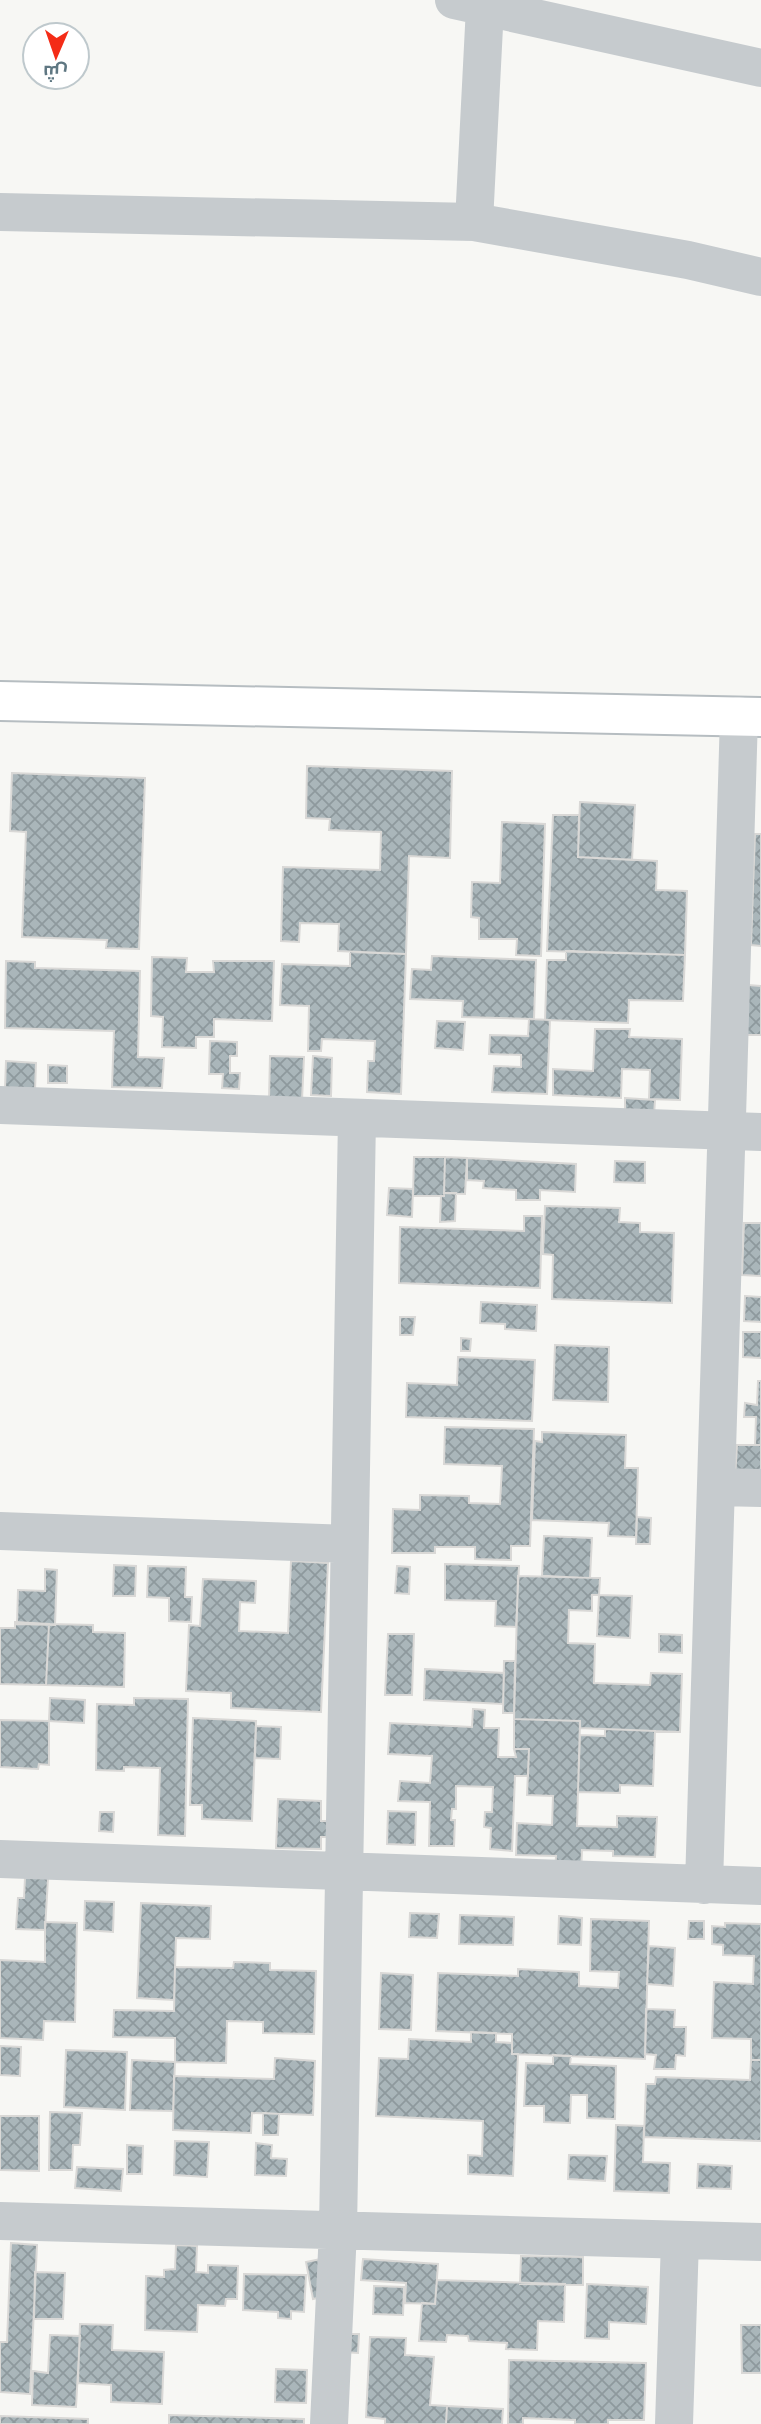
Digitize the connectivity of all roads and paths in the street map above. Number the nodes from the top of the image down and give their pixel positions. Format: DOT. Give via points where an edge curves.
graph roads {
  1 [pos="469,3"];
  2 [pos="761,68"];
  3 [pos="0,212"];
  4 [pos="474,222"];
  5 [pos="761,277"];
  6 [pos="0,701"];
  7 [pos="750,716"];
  8 [pos="0,1105"];
  9 [pos="357,1118"];
  10 [pos="744,1132"];
  11 [pos="718,1486"];
  12 [pos="761,1488"];
  13 [pos="0,1531"];
  14 [pos="349,1544"];
  15 [pos="0,1859"];
  16 [pos="342,1872"];
  17 [pos="704,1885"];
  18 [pos="761,1886"];
  19 [pos="0,2221"];
  20 [pos="338,2230"];
  21 [pos="680,2240"];
  22 [pos="761,2242"];
  23 [pos="329,2424"];
  24 [pos="674,2424"];
  1 -- 2 [label="street"];
  1 -- 4 [label="street"];
  3 -- 4 [label="street"];
  4 -- 5 [label="street"];
  6 -- 7 [label="street"];
  7 -- 10 [label="street"];
  8 -- 9 [label="street"];
  9 -- 10 [label="street"];
  9 -- 14 [label="street"];
  10 -- 11 [label="street"];
  11 -- 12 [label="street"];
  11 -- 17 [label="street"];
  13 -- 14 [label="street"];
  14 -- 16 [label="street"];
  15 -- 16 [label="street"];
  16 -- 17 [label="street"];
  16 -- 20 [label="street"];
  17 -- 18 [label="street"];
  19 -- 20 [label="street"];
  20 -- 21 [label="street"];
  20 -- 23 [label="street"];
  21 -- 22 [label="street"];
  21 -- 24 [label="street"];
}
